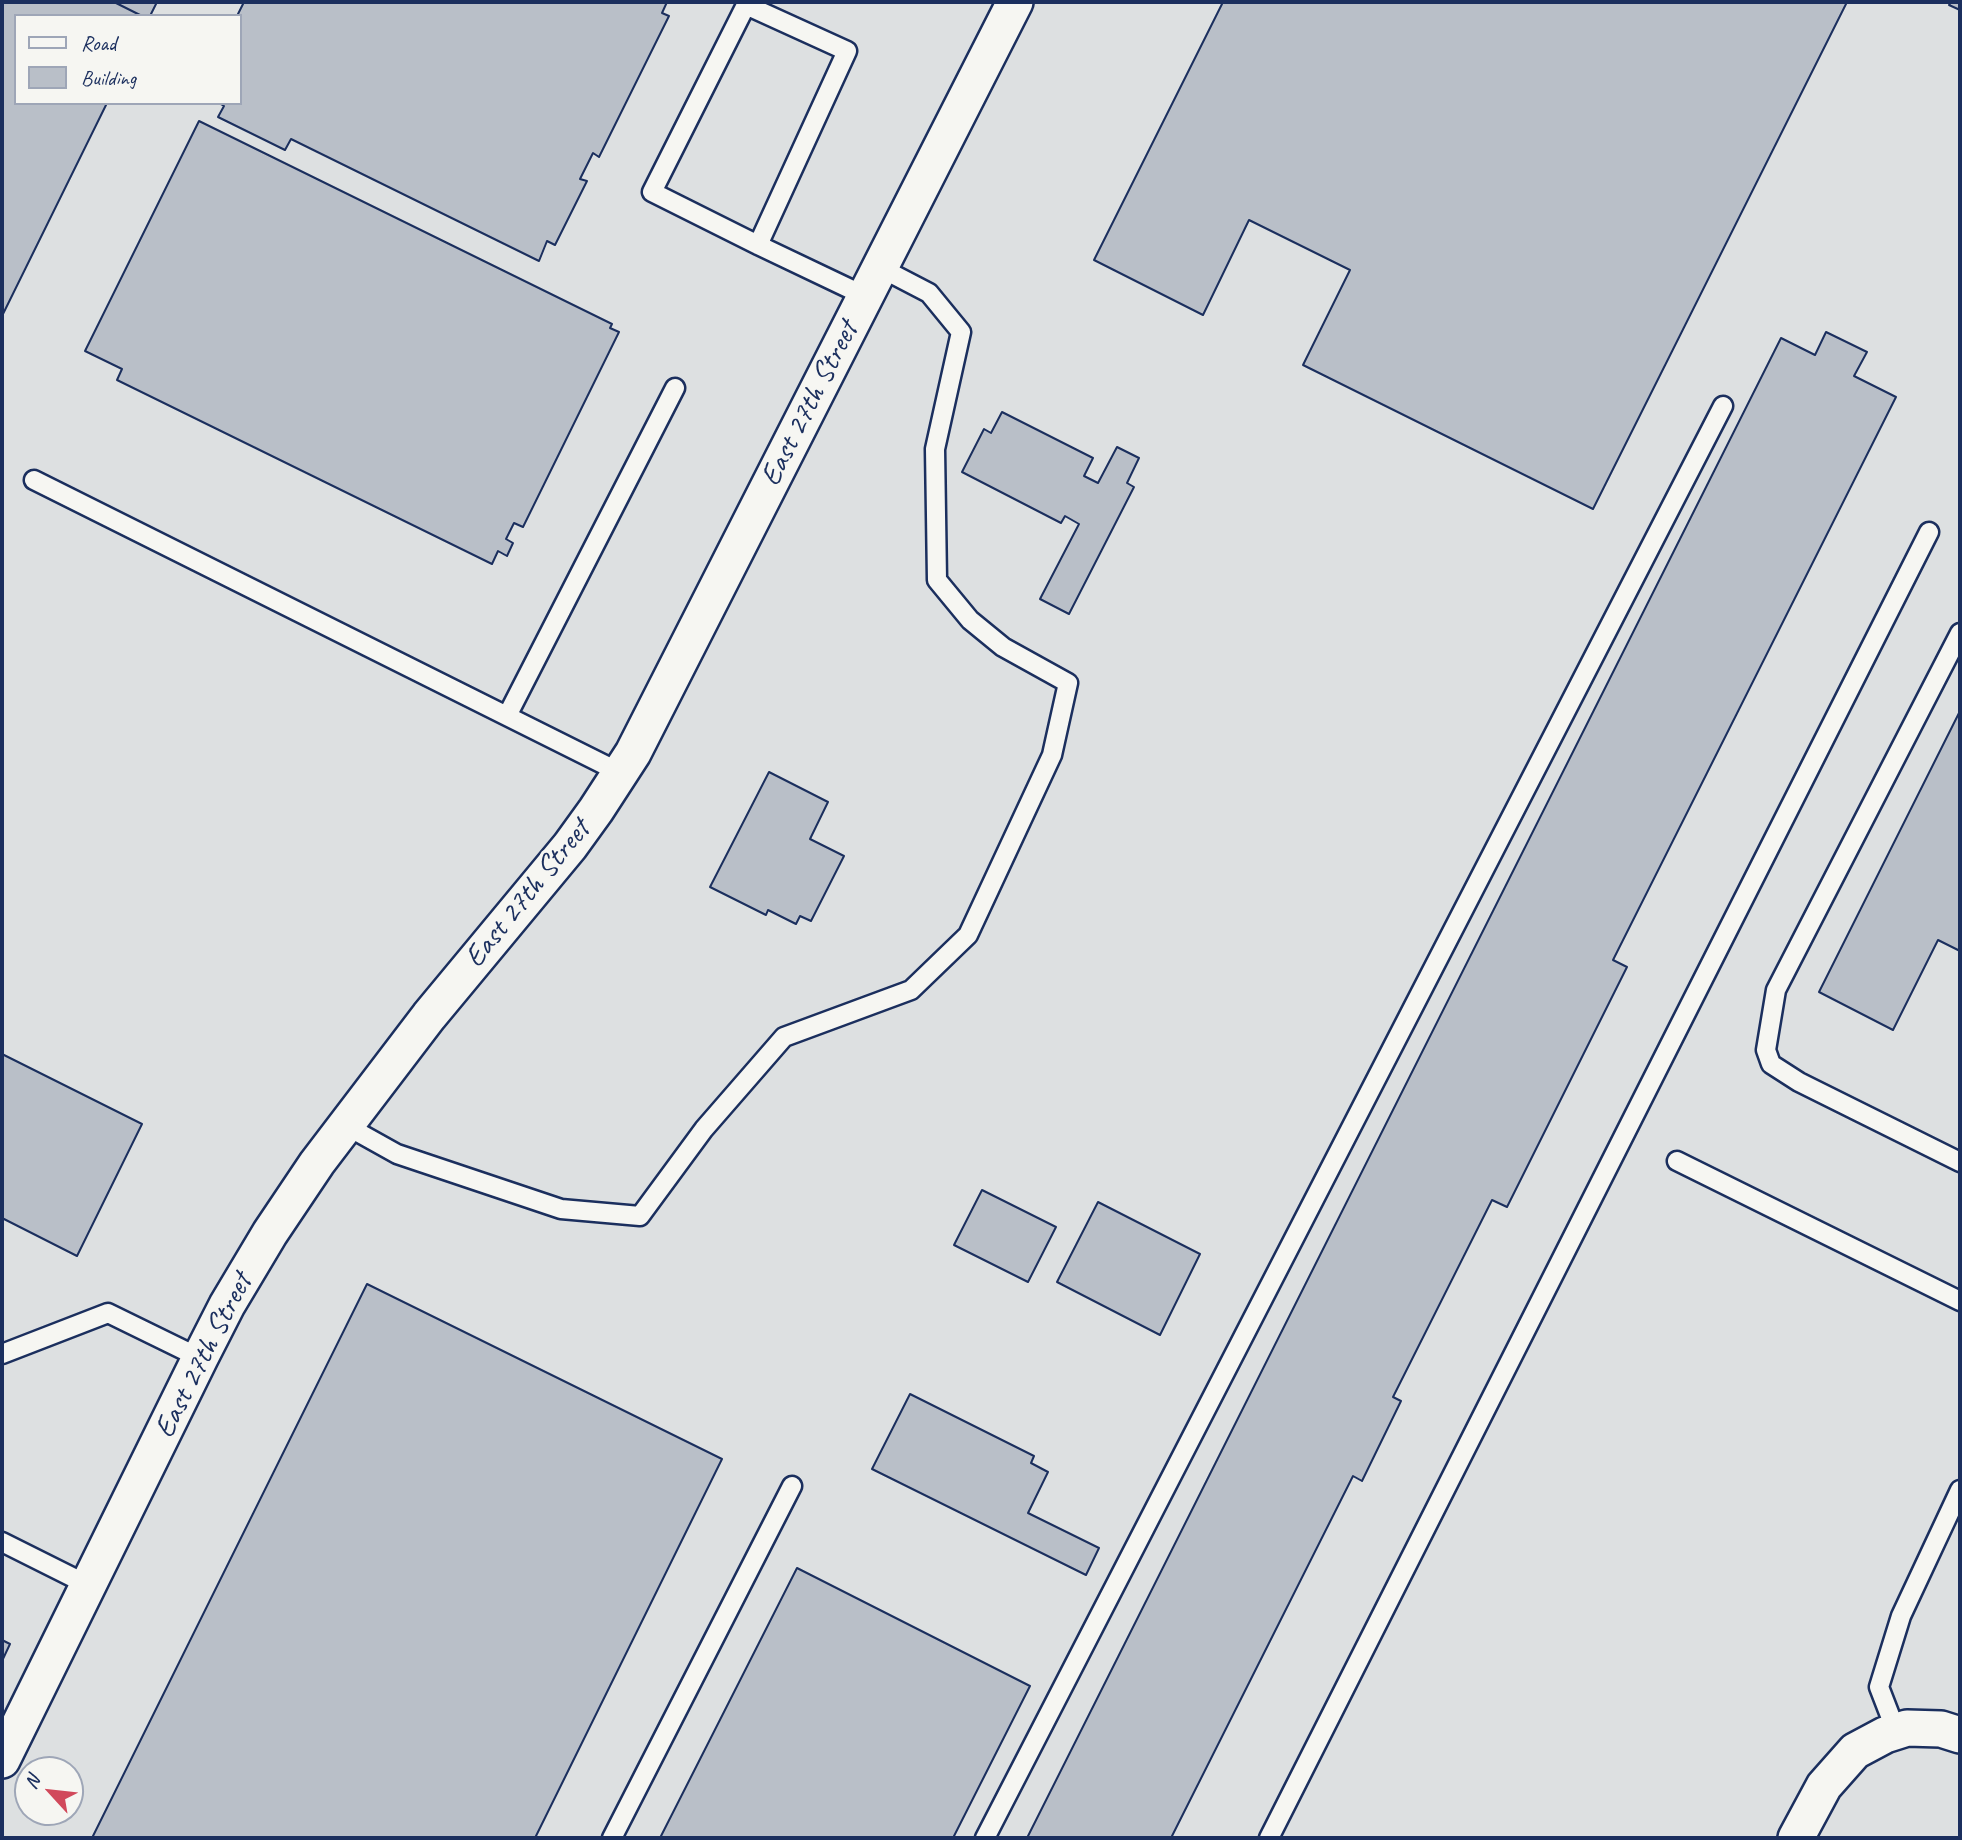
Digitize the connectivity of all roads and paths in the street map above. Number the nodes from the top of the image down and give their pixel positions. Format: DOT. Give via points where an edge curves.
graph roads {
  1 [pos="1015,2"];
  2 [pos="758,245"];
  3 [pos="872,281"];
  4 [pos="674,388"];
  5 [pos="1723,406"];
  6 [pos="34,480"];
  7 [pos="1929,532"];
  8 [pos="1960,634"];
  9 [pos="507,716"];
  10 [pos="621,774"];
  11 [pos="345,1125"];
  12 [pos="1676,1161"];
  13 [pos="1960,1161"];
  14 [pos="1960,1301"];
  15 [pos="2,1354"];
  16 [pos="200,1358"];
  17 [pos="792,1486"];
  18 [pos="1960,1490"];
  19 [pos="2,1542"];
  20 [pos="88,1585"];
  21 [pos="1896,1731"];
  22 [pos="1960,1735"];
  23 [pos="2,1760"];
  24 [pos="612,1838"];
  25 [pos="985,1838"];
  26 [pos="1269,1838"];
  27 [pos="1796,1838"];
  1 -- 3 [label="street, East 27th Street"];
  2 -- 2 [label="lane" via="652,192 746,5 847,51"];
  2 -- 3 [label="lane"];
  3 -- 10 [label="street, East 27th Street"];
  3 -- 11 [label="lane" via="929,293 961,332 935,449 937,580 970,620 1003,647 1068,683 1052,755 968,935 911,990 783,1037 704,1129 640,1216 561,1209 397,1154"];
  4 -- 9 [label="lane"];
  5 -- 25 [label="lane"];
  6 -- 9 [label="lane"];
  7 -- 26 [label="lane"];
  8 -- 13 [label="lane" via="1776,990 1766,1050 1771,1064 1799,1082"];
  9 -- 10 [label="lane"];
  10 -- 11 [label="street, East 27th Street" via="570,846"];
  11 -- 16 [label="street, East 27th Street" via="270,1233"];
  12 -- 14 [label="lane"];
  15 -- 16 [label="lane" via="108,1313"];
  16 -- 20 [label="street, East 27th Street"];
  17 -- 24 [label="lane"];
  18 -- 21 [label="lane" via="1900,1616 1879,1686"];
  19 -- 20 [label="lane"];
  20 -- 23 [label="street, East 27th Street"];
  21 -- 22 [label="street" via="1929,1727"];
  21 -- 27 [label="street" via="1844,1761 1824,1786"];
}
